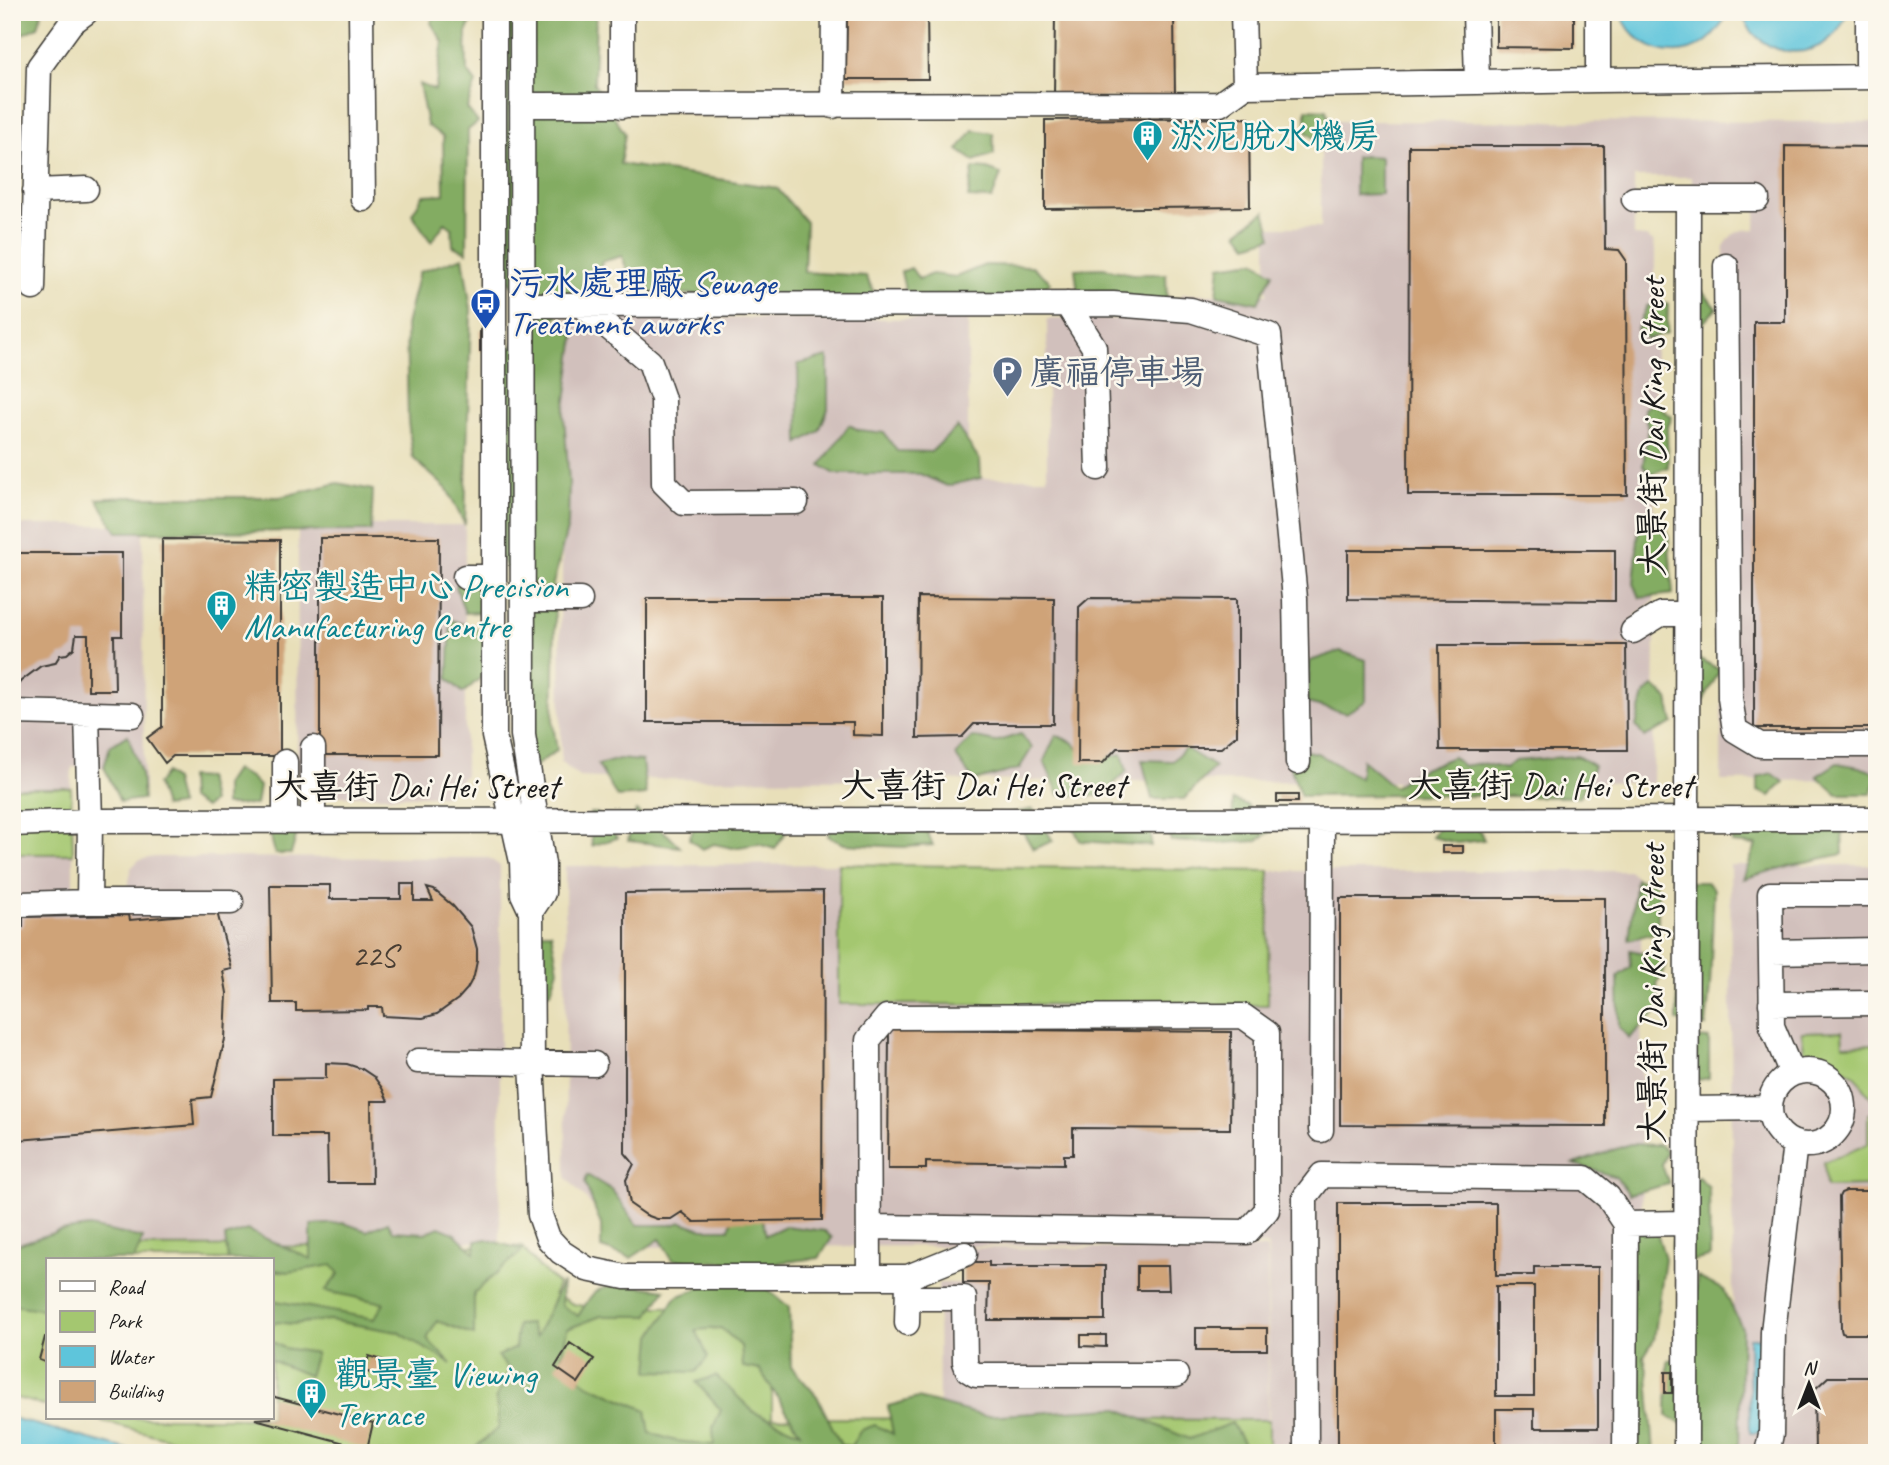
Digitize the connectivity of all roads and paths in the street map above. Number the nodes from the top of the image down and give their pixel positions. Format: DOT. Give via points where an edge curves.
graph roads {
  1 [pos="86,12"];
  2 [pos="361,12"];
  3 [pos="494,12"];
  4 [pos="522,12"];
  5 [pos="622,12"];
  6 [pos="834,12"];
  7 [pos="1243,12"];
  8 [pos="1475,12"];
  9 [pos="1598,12"];
  10 [pos="1868,12"];
  11 [pos="1872,77"];
  12 [pos="1598,80"];
  13 [pos="1477,82"];
  14 [pos="1245,86"];
  15 [pos="522,105"];
  16 [pos="622,106"];
  17 [pos="833,106"];
  18 [pos="86,189"];
  19 [pos="35,191"];
  20 [pos="363,199"];
  21 [pos="1634,199"];
  22 [pos="1688,199"];
  23 [pos="1756,200"];
  24 [pos="1726,266"];
  25 [pos="33,288"];
  26 [pos="1067,304"];
  27 [pos="523,305"];
  28 [pos="582,305"];
  29 [pos="1098,468"];
  30 [pos="796,502"];
  31 [pos="464,577"];
  32 [pos="494,577"];
  33 [pos="523,600"];
  34 [pos="580,600"];
  35 [pos="1686,614"];
  36 [pos="1633,632"];
  37 [pos="12,712"];
  38 [pos="87,714"];
  39 [pos="132,715"];
  40 [pos="1877,745"];
  41 [pos="313,748"];
  42 [pos="285,762"];
  43 [pos="1298,762"];
  44 [pos="1877,818"];
  45 [pos="1322,820"];
  46 [pos="1687,820"];
  47 [pos="90,821"];
  48 [pos="285,821"];
  49 [pos="313,821"];
  50 [pos="525,821"];
  51 [pos="12,824"];
  52 [pos="1877,894"];
  53 [pos="89,895"];
  54 [pos="231,902"];
  55 [pos="21,904"];
  56 [pos="1877,950"];
  57 [pos="1771,952"];
  58 [pos="1877,1003"];
  59 [pos="1771,1004"];
  60 [pos="418,1061"];
  61 [pos="532,1064"];
  62 [pos="594,1064"];
  63 [pos="1792,1074"];
  64 [pos="1770,1108"];
  65 [pos="1686,1109"];
  66 [pos="1321,1130"];
  67 [pos="1795,1143"];
  68 [pos="1685,1223"];
  69 [pos="1626,1224"];
  70 [pos="869,1227"];
  71 [pos="965,1254"];
  72 [pos="869,1277"];
  73 [pos="908,1288"];
  74 [pos="907,1323"];
  75 [pos="1176,1375"];
  76 [pos="1306,1453"];
  77 [pos="1625,1453"];
  78 [pos="1686,1453"];
  79 [pos="1767,1453"];
  1 -- 19 [label="street" via="71,23 39,67"];
  2 -- 20 [label="street"];
  3 -- 32 [label="street"];
  4 -- 15 [label="street"];
  5 -- 16 [label="street"];
  6 -- 17 [label="street"];
  7 -- 14 [label="street"];
  8 -- 13 [label="street"];
  9 -- 12 [label="street"];
  10 -- 11 [label="street"];
  11 -- 12 [label="street"];
  12 -- 13 [label="street"];
  13 -- 14 [label="street"];
  14 -- 17 [label="street" via="1220,104"];
  15 -- 16 [label="street"];
  15 -- 27 [label="street"];
  16 -- 17 [label="street"];
  18 -- 19 [label="street"];
  19 -- 25 [label="street"];
  21 -- 22 [label="street"];
  22 -- 23 [label="street"];
  22 -- 35 [label="street, 大景街 Dai King Street"];
  24 -- 40 [label="street" via="1730,698 1735,730 1760,745"];
  26 -- 28 [label="street"];
  26 -- 29 [label="street" via="1094,347"];
  26 -- 43 [label="street" via="1191,310 1269,335 1294,598"];
  27 -- 28 [label="street"];
  27 -- 33 [label="street"];
  28 -- 30 [label="street" via="650,362 663,398 664,483 684,503"];
  31 -- 32 [label="street"];
  32 -- 50 [label="street" via="494,736"];
  33 -- 34 [label="street"];
  33 -- 50 [label="street"];
  35 -- 36 [label="street" via="1661,614"];
  35 -- 46 [label="street, 大景街 Dai King Street"];
  37 -- 38 [label="street"];
  38 -- 39 [label="street"];
  38 -- 47 [label="street"];
  41 -- 49 [label="street"];
  42 -- 48 [label="street"];
  44 -- 46 [label="street, 大喜街 Dai Hei Street"];
  45 -- 46 [label="street, 大喜街 Dai Hei Street"];
  45 -- 50 [label="street, 大喜街 Dai Hei Street"];
  45 -- 66 [label="street"];
  46 -- 65 [label="street, 大景街 Dai King Street"];
  47 -- 48 [label="street, 大喜街 Dai Hei Street"];
  47 -- 51 [label="street, 大喜街 Dai Hei Street"];
  47 -- 53 [label="street"];
  48 -- 49 [label="street, 大喜街 Dai Hei Street"];
  49 -- 50 [label="street, 大喜街 Dai Hei Street"];
  50 -- 61 [label="street" via="543,864 543,893 531,911"];
  52 -- 57 [label="street" via="1770,894"];
  53 -- 54 [label="street"];
  53 -- 55 [label="street"];
  56 -- 57 [label="street"];
  57 -- 59 [label="street"];
  58 -- 59 [label="street"];
  59 -- 63 [label="street" via="1772,1026"];
  60 -- 61 [label="street"];
  61 -- 62 [label="street"];
  61 -- 72 [label="street" via="540,1215 548,1238 587,1269 625,1277"];
  63 -- 64 [label="street" via="1776,1088"];
  63 -- 67 [label="street" via="1816,1072 1827,1077 1842,1095 1844,1107 1843,1119 1829,1138 1807,1145"];
  64 -- 65 [label="street"];
  64 -- 67 [label="street" via="1777,1129"];
  65 -- 68 [label="street, 大景街 Dai King Street"];
  67 -- 79 [label="street" via="1773,1332"];
  68 -- 69 [label="street"];
  68 -- 78 [label="street, 大景街 Dai King Street"];
  69 -- 76 [label="street" via="1608,1197 1585,1178 1322,1175 1305,1197"];
  69 -- 77 [label="street"];
  70 -- 70 [label="street" via="868,1040 887,1017 1243,1016 1267,1033 1267,1210 1247,1231"];
  70 -- 72 [label="street"];
  71 -- 73 [label="street"];
  72 -- 73 [label="street"];
  73 -- 74 [label="street"];
  73 -- 75 [label="street" via="964,1298 966,1367 976,1375"];
}
